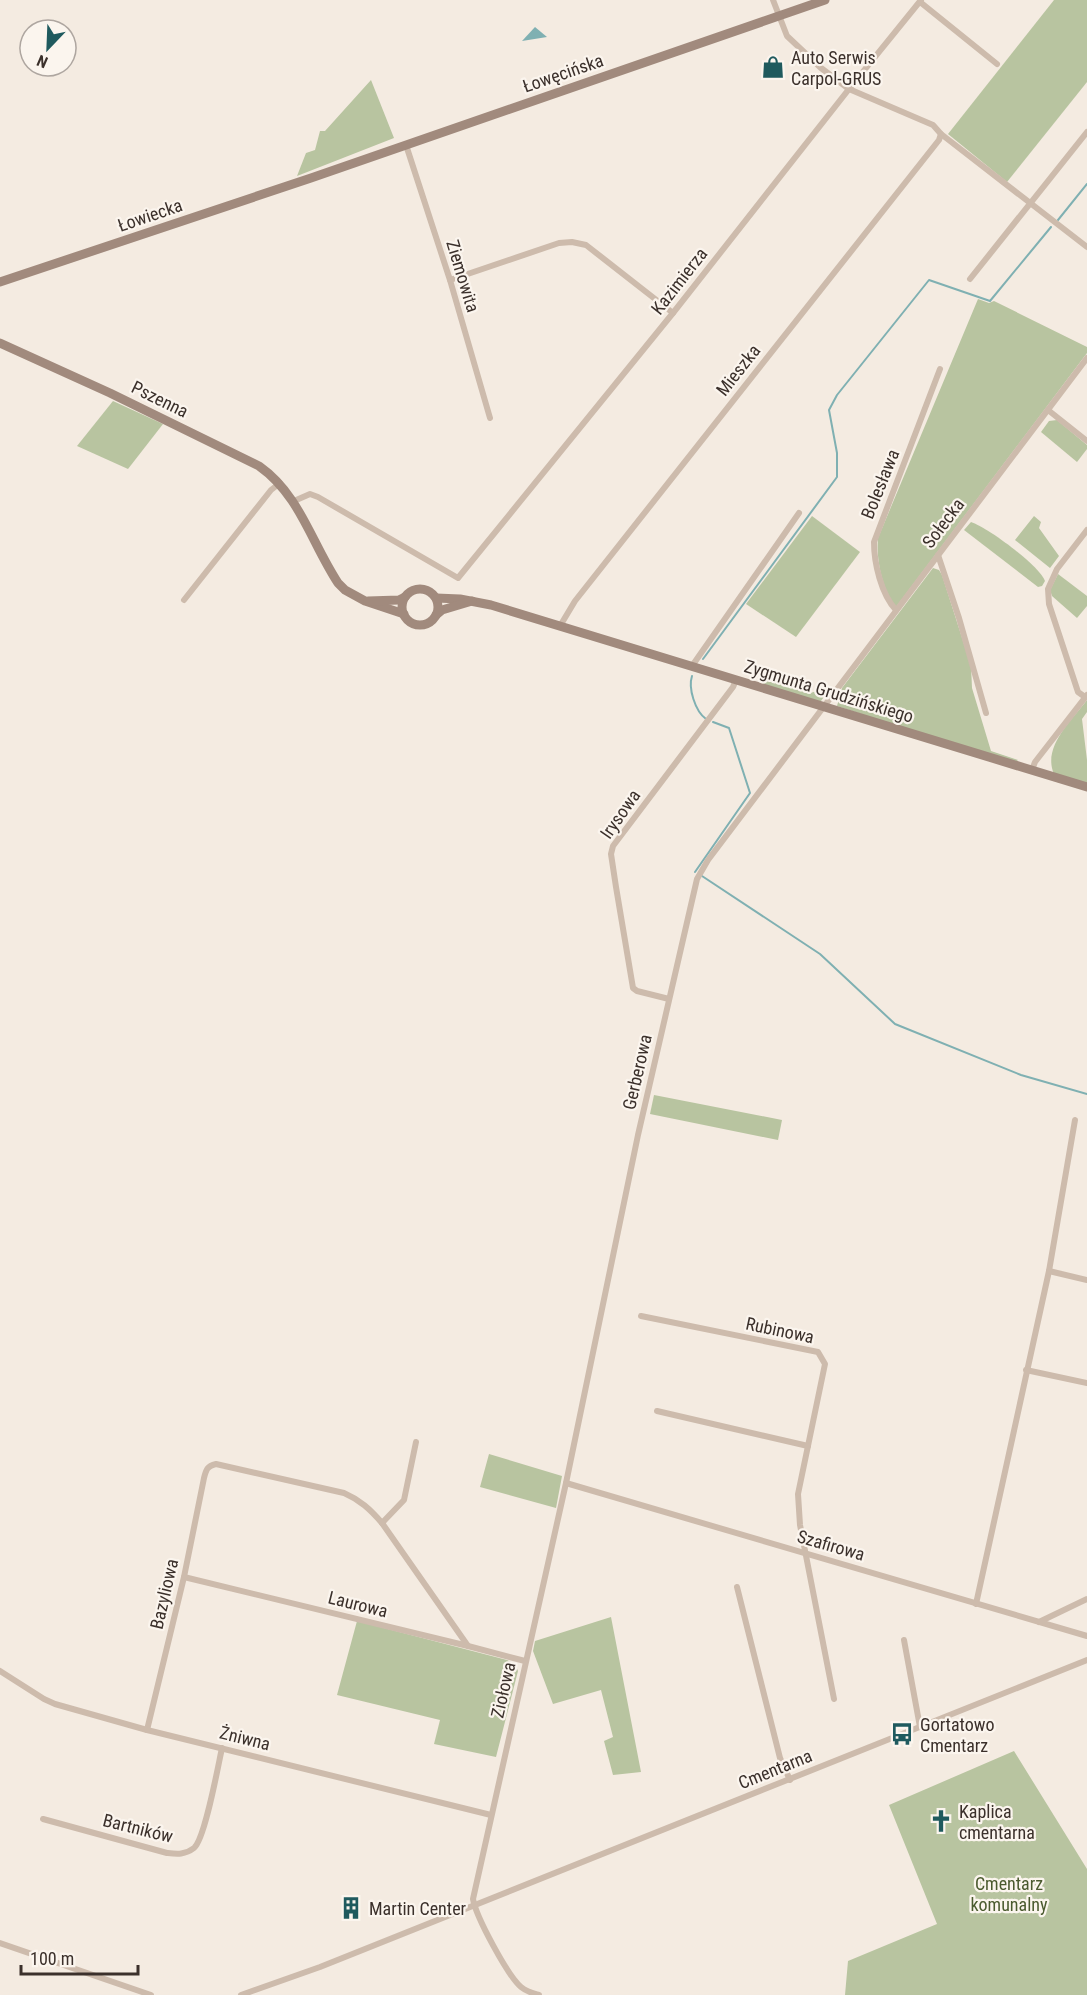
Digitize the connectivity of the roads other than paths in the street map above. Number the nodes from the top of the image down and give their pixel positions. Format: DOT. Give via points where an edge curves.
graph roads {
  1 [pos="773,0"];
  2 [pos="825,0"];
  3 [pos="920,1"];
  4 [pos="778,16"];
  5 [pos="997,64"];
  6 [pos="849,89"];
  7 [pos="1087,132"];
  8 [pos="941,134"];
  9 [pos="405,145"];
  10 [pos="311,178"];
  11 [pos="1030,203"];
  12 [pos="1087,247"];
  13 [pos="970,279"];
  14 [pos="450,280"];
  15 [pos="0,282"];
  16 [pos="673,313"];
  17 [pos="0,343"];
  18 [pos="1087,358"];
  19 [pos="940,369"];
  20 [pos="1048,410"];
  21 [pos="490,418"];
  22 [pos="1087,441"];
  23 [pos="280,483"];
  24 [pos="294,501"];
  25 [pos="799,513"];
  26 [pos="1087,530"];
  27 [pos="938,555"];
  28 [pos="405,597"];
  29 [pos="436,598"];
  30 [pos="184,600"];
  31 [pos="365,601"];
  32 [pos="472,601"];
  33 [pos="896,610"];
  34 [pos="404,614"];
  35 [pos="436,615"];
  36 [pos="560,627"];
  37 [pos="692,666"];
  38 [pos="736,680"];
  39 [pos="1086,696"];
  40 [pos="824,706"];
  41 [pos="986,713"];
  42 [pos="1032,770"];
  43 [pos="1087,787"];
  44 [pos="669,999"];
  45 [pos="1075,1120"];
  46 [pos="1049,1271"];
  47 [pos="1087,1280"];
  48 [pos="640,1316"];
  49 [pos="1026,1370"];
  50 [pos="1087,1383"];
  51 [pos="657,1411"];
  52 [pos="416,1442"];
  53 [pos="808,1446"];
  54 [pos="566,1483"];
  55 [pos="382,1523"];
  56 [pos="807,1553"];
  57 [pos="184,1577"];
  58 [pos="737,1587"];
  59 [pos="1087,1599"];
  60 [pos="976,1604"];
  61 [pos="1039,1622"];
  62 [pos="1087,1636"];
  63 [pos="904,1640"];
  64 [pos="468,1646"];
  65 [pos="1087,1660"];
  66 [pos="525,1661"];
  67 [pos="0,1671"];
  68 [pos="834,1699"];
  69 [pos="920,1727"];
  70 [pos="147,1730"];
  71 [pos="222,1748"];
  72 [pos="790,1780"];
  73 [pos="491,1815"];
  74 [pos="43,1819"];
  75 [pos="474,1905"];
  76 [pos="0,1943"];
  77 [pos="151,1995"];
  78 [pos="241,1995"];
  79 [pos="539,1995"];
  1 -- 4 [label="street"];
  2 -- 4 [label="street, Łowęcińska"];
  3 -- 5 [label="street"];
  3 -- 6 [label="street, Kazimierza"];
  4 -- 6 [label="street" via="793,44"];
  4 -- 9 [label="street, Łowęcińska"];
  6 -- 8 [label="street" via="933,125"];
  6 -- 16 [label="street, Kazimierza"];
  7 -- 11 [label="street"];
  8 -- 11 [label="street"];
  8 -- 36 [label="street, Mieszka" via="575,601"];
  9 -- 10 [label="street, Łowęcińska"];
  9 -- 14 [label="street, Ziemowita"];
  10 -- 15 [label="street, Łowiecka"];
  11 -- 12 [label="street"];
  11 -- 13 [label="street"];
  14 -- 16 [label="street" via="572,242 586,245"];
  14 -- 21 [label="street, Ziemowita"];
  16 -- 24 [label="street, Kazimierza" via="458,578 318,497 310,494"];
  17 -- 23 [label="street, Pszenna" via="241,456"];
  18 -- 20 [label="street, Sołecka"];
  19 -- 33 [label="street, Bolesława" via="874,542 886,597"];
  20 -- 22 [label="street"];
  20 -- 27 [label="street, Sołecka"];
  23 -- 24 [label="street, Pszenna"];
  23 -- 30 [label="street"];
  24 -- 31 [label="street, Pszenna" via="338,583"];
  25 -- 37 [label="street"];
  26 -- 39 [label="street" via="1052,577 1047,596 1078,692"];
  27 -- 33 [label="street, Sołecka"];
  27 -- 41 [label="street"];
  28 -- 29 [label="street" via="421,589"];
  28 -- 31 [label="street"];
  28 -- 34 [label="street"];
  29 -- 32 [label="street"];
  29 -- 35 [label="street"];
  31 -- 34 [label="street, Pszenna"];
  32 -- 35 [label="street, Pszenna"];
  32 -- 36 [label="street"];
  33 -- 40 [label="street, Sołecka"];
  34 -- 35 [label="street, Pszenna" via="420,625"];
  36 -- 37 [label="street, Zygmunta Grudzińskiego"];
  37 -- 38 [label="street, Zygmunta Grudzińskiego"];
  38 -- 40 [label="street, Zygmunta Grudzińskiego"];
  38 -- 44 [label="street, Irysowa" via="613,846 611,854 633,988"];
  39 -- 42 [label="street"];
  40 -- 42 [label="street, Zygmunta Grudzińskiego"];
  40 -- 44 [label="street, Gerberowa" via="701,870"];
  42 -- 43 [label="street, Zygmunta Grudzińskiego"];
  44 -- 54 [label="street, Gerberowa"];
  45 -- 46 [label="street"];
  46 -- 47 [label="street"];
  46 -- 49 [label="street"];
  48 -- 53 [label="street, Rubinowa" via="818,1352 825,1364"];
  49 -- 50 [label="street"];
  49 -- 60 [label="street"];
  51 -- 53 [label="street"];
  52 -- 55 [label="street" via="404,1500"];
  53 -- 56 [label="street, Rubinowa" via="798,1494"];
  54 -- 56 [label="street, Szafirowa"];
  54 -- 66 [label="street, Ziołowa"];
  55 -- 57 [label="street, Bazyliowa" via="357,1498 344,1493 210,1465"];
  55 -- 64 [label="street"];
  56 -- 60 [label="street, Szafirowa"];
  56 -- 68 [label="street, Rubinowa"];
  57 -- 64 [label="street, Laurowa"];
  57 -- 70 [label="street, Bazyliowa"];
  58 -- 72 [label="street" via="780,1758"];
  59 -- 61 [label="street"];
  60 -- 61 [label="street, Szafirowa"];
  61 -- 62 [label="street, Szafirowa"];
  63 -- 69 [label="street"];
  64 -- 66 [label="street, Laurowa"];
  65 -- 69 [label="street, Cmentarna"];
  66 -- 73 [label="street, Ziołowa"];
  67 -- 70 [label="street, Żniwna" via="56,1704"];
  69 -- 72 [label="street, Cmentarna"];
  70 -- 71 [label="street, Żniwna"];
  71 -- 73 [label="street, Żniwna"];
  71 -- 74 [label="street, Bartników" via="203,1830 196,1847 182,1854"];
  72 -- 75 [label="street, Cmentarna"];
  73 -- 75 [label="street, Ziołowa"];
  75 -- 78 [label="street, Cmentarna"];
  75 -- 79 [label="street" via="518,1983"];
  76 -- 77 [label="street"];
}
